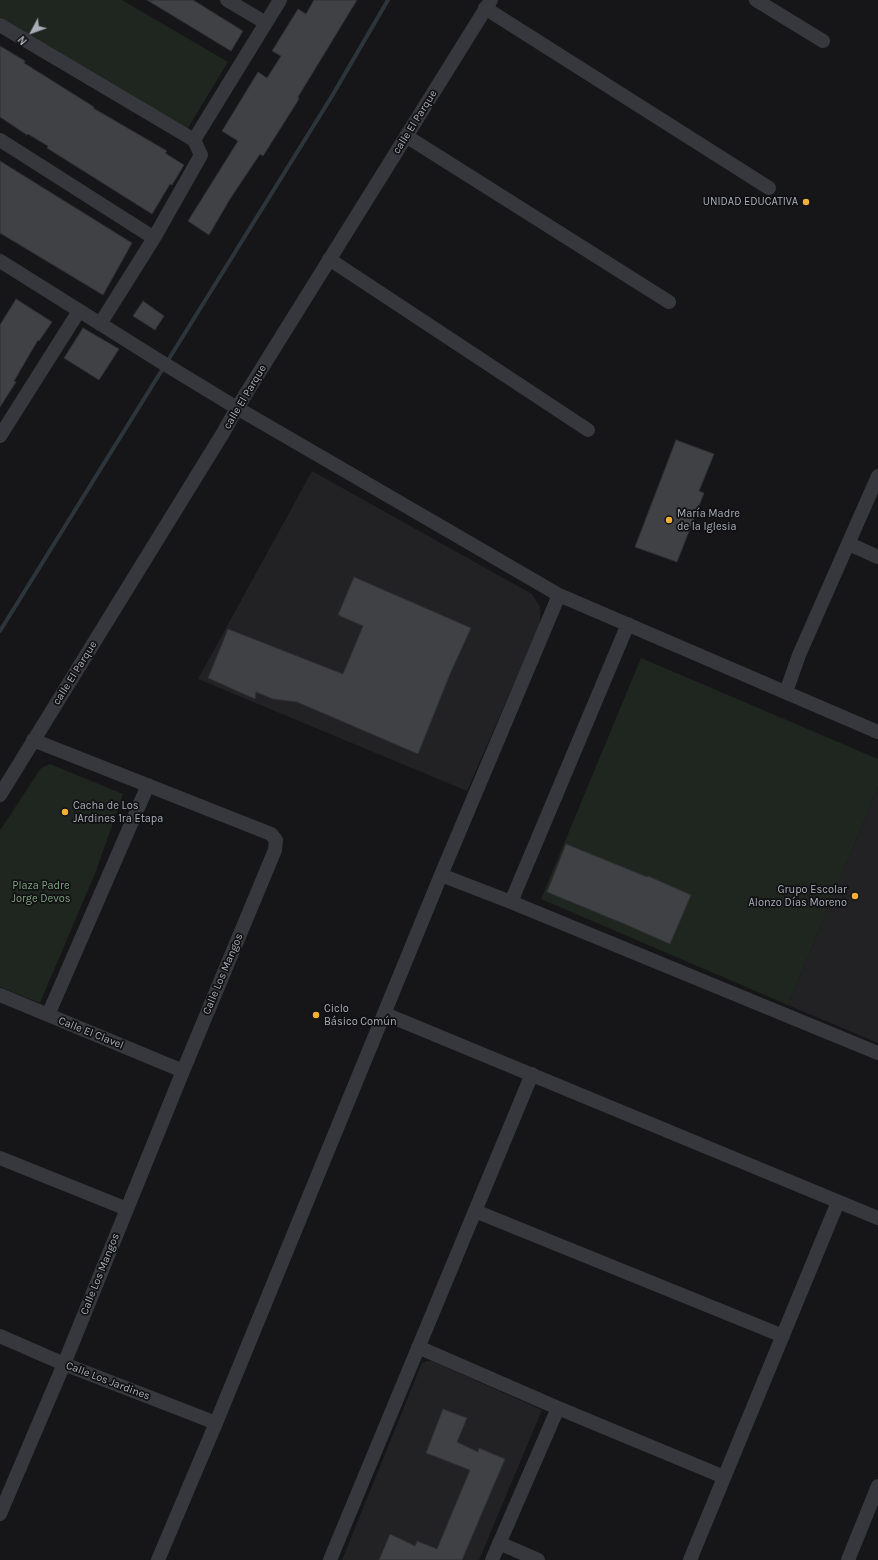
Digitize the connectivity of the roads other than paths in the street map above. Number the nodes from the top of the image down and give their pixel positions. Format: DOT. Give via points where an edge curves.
graph roads {
  1 [pos="228,0"];
  2 [pos="280,0"];
  3 [pos="756,0"];
  4 [pos="488,4"];
  5 [pos="266,23"];
  6 [pos="0,25"];
  7 [pos="823,41"];
  8 [pos="406,136"];
  9 [pos="0,140"];
  10 [pos="194,140"];
  11 [pos="769,188"];
  12 [pos="154,238"];
  13 [pos="329,260"];
  14 [pos="0,261"];
  15 [pos="669,302"];
  16 [pos="80,311"];
  17 [pos="100,324"];
  18 [pos="237,408"];
  19 [pos="588,430"];
  20 [pos="0,436"];
  21 [pos="878,476"];
  22 [pos="849,544"];
  23 [pos="878,556"];
  24 [pos="559,594"];
  25 [pos="628,624"];
  26 [pos="786,692"];
  27 [pos="878,732"];
  28 [pos="33,740"];
  29 [pos="148,785"];
  30 [pos="0,795"];
  31 [pos="441,875"];
  32 [pos="511,902"];
  33 [pos="0,995"];
  34 [pos="385,1014"];
  35 [pos="48,1015"];
  36 [pos="878,1053"];
  37 [pos="183,1071"];
  38 [pos="532,1074"];
  39 [pos="0,1158"];
  40 [pos="838,1202"];
  41 [pos="127,1208"];
  42 [pos="475,1211"];
  43 [pos="878,1218"];
  44 [pos="0,1336"];
  45 [pos="783,1336"];
  46 [pos="418,1347"];
  47 [pos="66,1358"];
  48 [pos="558,1408"];
  49 [pos="216,1423"];
  50 [pos="724,1476"];
  51 [pos="878,1486"];
  52 [pos="1,1507"];
  53 [pos="499,1543"];
  54 [pos="158,1560"];
  55 [pos="330,1560"];
  56 [pos="492,1560"];
  57 [pos="538,1560"];
  58 [pos="690,1560"];
  59 [pos="848,1560"];
  1 -- 5 [label="street"];
  2 -- 5 [label="street"];
  3 -- 7 [label="street"];
  4 -- 8 [label="street, calle El Parque"];
  4 -- 11 [label="street"];
  5 -- 10 [label="street"];
  6 -- 10 [label="street"];
  8 -- 13 [label="street, calle El Parque"];
  8 -- 15 [label="street"];
  9 -- 12 [label="street"];
  10 -- 12 [label="street" via="201,155"];
  12 -- 17 [label="street"];
  13 -- 18 [label="street, calle El Parque"];
  13 -- 19 [label="street"];
  14 -- 16 [label="street"];
  16 -- 17 [label="street"];
  16 -- 20 [label="street"];
  17 -- 18 [label="street"];
  18 -- 24 [label="street"];
  18 -- 28 [label="street, calle El Parque"];
  21 -- 22 [label="street"];
  22 -- 23 [label="street"];
  22 -- 26 [label="street" via="799,655"];
  24 -- 25 [label="street"];
  24 -- 31 [label="street"];
  25 -- 26 [label="street"];
  25 -- 32 [label="street"];
  26 -- 27 [label="street"];
  28 -- 29 [label="street, Calle Los Mangos"];
  28 -- 30 [label="street, calle El Parque"];
  29 -- 35 [label="street"];
  29 -- 37 [label="street, Calle Los Mangos" via="271,834 276,840"];
  31 -- 32 [label="street"];
  31 -- 34 [label="street"];
  32 -- 36 [label="street"];
  33 -- 35 [label="street, Calle El Clavel"];
  34 -- 38 [label="street"];
  34 -- 49 [label="street"];
  35 -- 37 [label="street, Calle El Clavel"];
  37 -- 41 [label="street, Calle Los Mangos"];
  38 -- 40 [label="street"];
  38 -- 42 [label="street"];
  39 -- 41 [label="street"];
  40 -- 43 [label="street"];
  40 -- 45 [label="street"];
  41 -- 47 [label="street, Calle Los Mangos"];
  42 -- 45 [label="street"];
  42 -- 46 [label="street"];
  44 -- 47 [label="street, Calle Los Jardines"];
  45 -- 50 [label="street"];
  46 -- 48 [label="street"];
  46 -- 55 [label="street"];
  47 -- 49 [label="street, Calle Los Jardines"];
  47 -- 52 [label="street"];
  48 -- 50 [label="street"];
  48 -- 53 [label="street"];
  49 -- 54 [label="street"];
  50 -- 58 [label="street"];
  51 -- 59 [label="street"];
  53 -- 56 [label="street"];
  53 -- 57 [label="street"];
}
